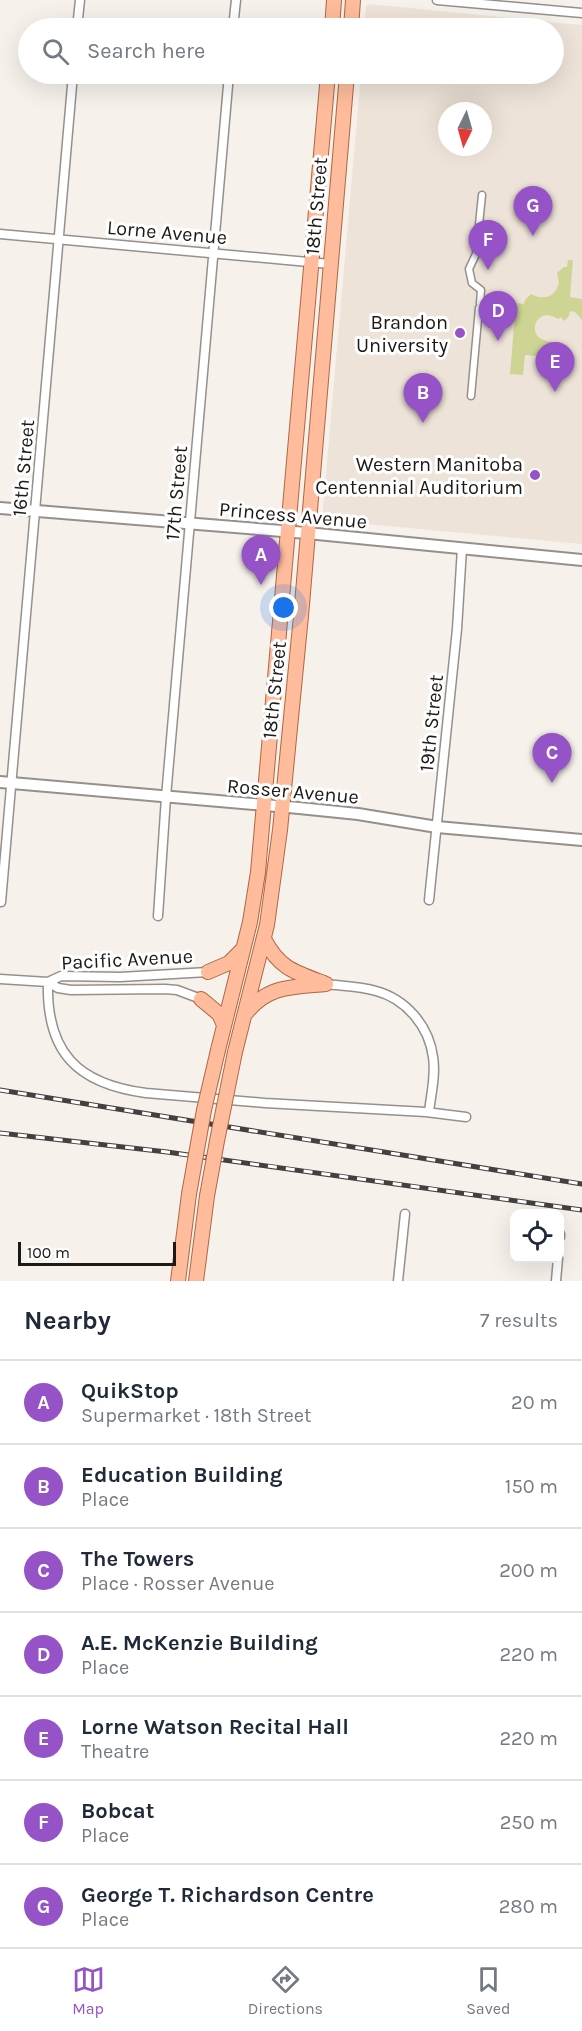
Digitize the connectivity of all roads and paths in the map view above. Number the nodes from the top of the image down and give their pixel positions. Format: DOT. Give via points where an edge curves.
graph roads {
  1 [pos="80,0"];
  2 [pos="236,0"];
  3 [pos="334,0"];
  4 [pos="353,0"];
  5 [pos="437,0"];
  6 [pos="582,13"];
  7 [pos="78,18"];
  8 [pos="234,18"];
  9 [pos="333,18"];
  10 [pos="352,18"];
  11 [pos="72,84"];
  12 [pos="228,84"];
  13 [pos="327,84"];
  14 [pos="346,84"];
  15 [pos="482,195"];
  16 [pos="0,234"];
  17 [pos="59,239"];
  18 [pos="213,252"];
  19 [pos="311,262"];
  20 [pos="330,264"];
  21 [pos="471,396"];
  22 [pos="0,508"];
  23 [pos="36,511"];
  24 [pos="190,524"];
  25 [pos="288,532"];
  26 [pos="307,533"];
  27 [pos="462,548"];
  28 [pos="582,560"];
  29 [pos="6,782"];
  30 [pos="166,797"];
  31 [pos="265,805"];
  32 [pos="282,807"];
  33 [pos="437,827"];
  34 [pos="582,840"];
  35 [pos="429,900"];
  36 [pos="1,902"];
  37 [pos="158,915"];
  38 [pos="264,939"];
  39 [pos="244,946"];
  40 [pos="208,972"];
  41 [pos="0,979"];
  42 [pos="48,982"];
  43 [pos="326,984"];
  44 [pos="201,999"];
  45 [pos="246,1013"];
  46 [pos="224,1025"];
  47 [pos="429,1112"];
  48 [pos="466,1117"];
  49 [pos="405,1214"];
  50 [pos="558,1263"];
  51 [pos="178,1281"];
  52 [pos="196,1281"];
  53 [pos="398,1281"];
  54 [pos="556,1281"];
  1 -- 7 [label="street"];
  2 -- 8 [label="street"];
  3 -- 9 [label="main road"];
  4 -- 10 [label="main road"];
  5 -- 6 [label="street"];
  11 -- 17 [label="street, 16th Street"];
  12 -- 18 [label="street, 17th Street"];
  13 -- 19 [label="main road, 18th Street"];
  14 -- 20 [label="main road, 18th Street"];
  15 -- 21 [label="street" via="476,254 469,273 472,283 481,290"];
  16 -- 17 [label="street, Lorne Avenue"];
  17 -- 18 [label="street, Lorne Avenue"];
  17 -- 23 [label="street, 16th Street"];
  18 -- 19 [label="street, Lorne Avenue"];
  18 -- 24 [label="street, 17th Street"];
  19 -- 20 [label="street, Lorne Avenue"];
  19 -- 25 [label="main road, 18th Street"];
  20 -- 26 [label="main road, 18th Street"];
  22 -- 23 [label="street, Princess Avenue"];
  23 -- 24 [label="street, Princess Avenue"];
  23 -- 29 [label="street, 16th Street"];
  24 -- 25 [label="street, Princess Avenue"];
  24 -- 30 [label="street, 17th Street"];
  25 -- 26 [label="street, Princess Avenue"];
  25 -- 31 [label="main road, 18th Street"];
  26 -- 27 [label="street, Princess Avenue"];
  26 -- 32 [label="main road, 18th Street"];
  27 -- 28 [label="street, Princess Avenue"];
  27 -- 33 [label="street, 19th Street"];
  29 -- 30 [label="street, Rosser Avenue"];
  29 -- 36 [label="street, 16th Street"];
  30 -- 31 [label="street, Rosser Avenue"];
  30 -- 37 [label="street, 17th Street"];
  31 -- 32 [label="street, Rosser Avenue"];
  31 -- 39 [label="main road, 18th Street" via="255,896"];
  32 -- 33 [label="street, Rosser Avenue"];
  32 -- 38 [label="main road, 18th Street"];
  33 -- 34 [label="street, Rosser Avenue"];
  33 -- 35 [label="street, 19th Street"];
  38 -- 43 [label="main road" via="279,961"];
  38 -- 45 [label="main road, 18th Street"];
  39 -- 40 [label="main road" via="229,963"];
  39 -- 46 [label="main road, 18th Street"];
  40 -- 42 [label="street, Pacific Avenue" via="61,976"];
  41 -- 42 [label="street, Pacific Avenue"];
  42 -- 44 [label="street, Pacific Avenue" via="71,990 177,990"];
  42 -- 47 [label="street" via="49,1014 58,1042 75,1065 103,1083 146,1093"];
  43 -- 45 [label="main road" via="276,990 260,998"];
  43 -- 47 [label="street" via="376,991 406,1006 415,1016 430,1042 433,1056"];
  44 -- 46 [label="main road" via="219,1014"];
  45 -- 52 [label="main road, 18th Street, bridge" via="217,1140"];
  46 -- 51 [label="main road, 18th Street, bridge" via="204,1110"];
  47 -- 48 [label="street"];
  49 -- 53 [label="street"];
  50 -- 54 [label="street"];
}
